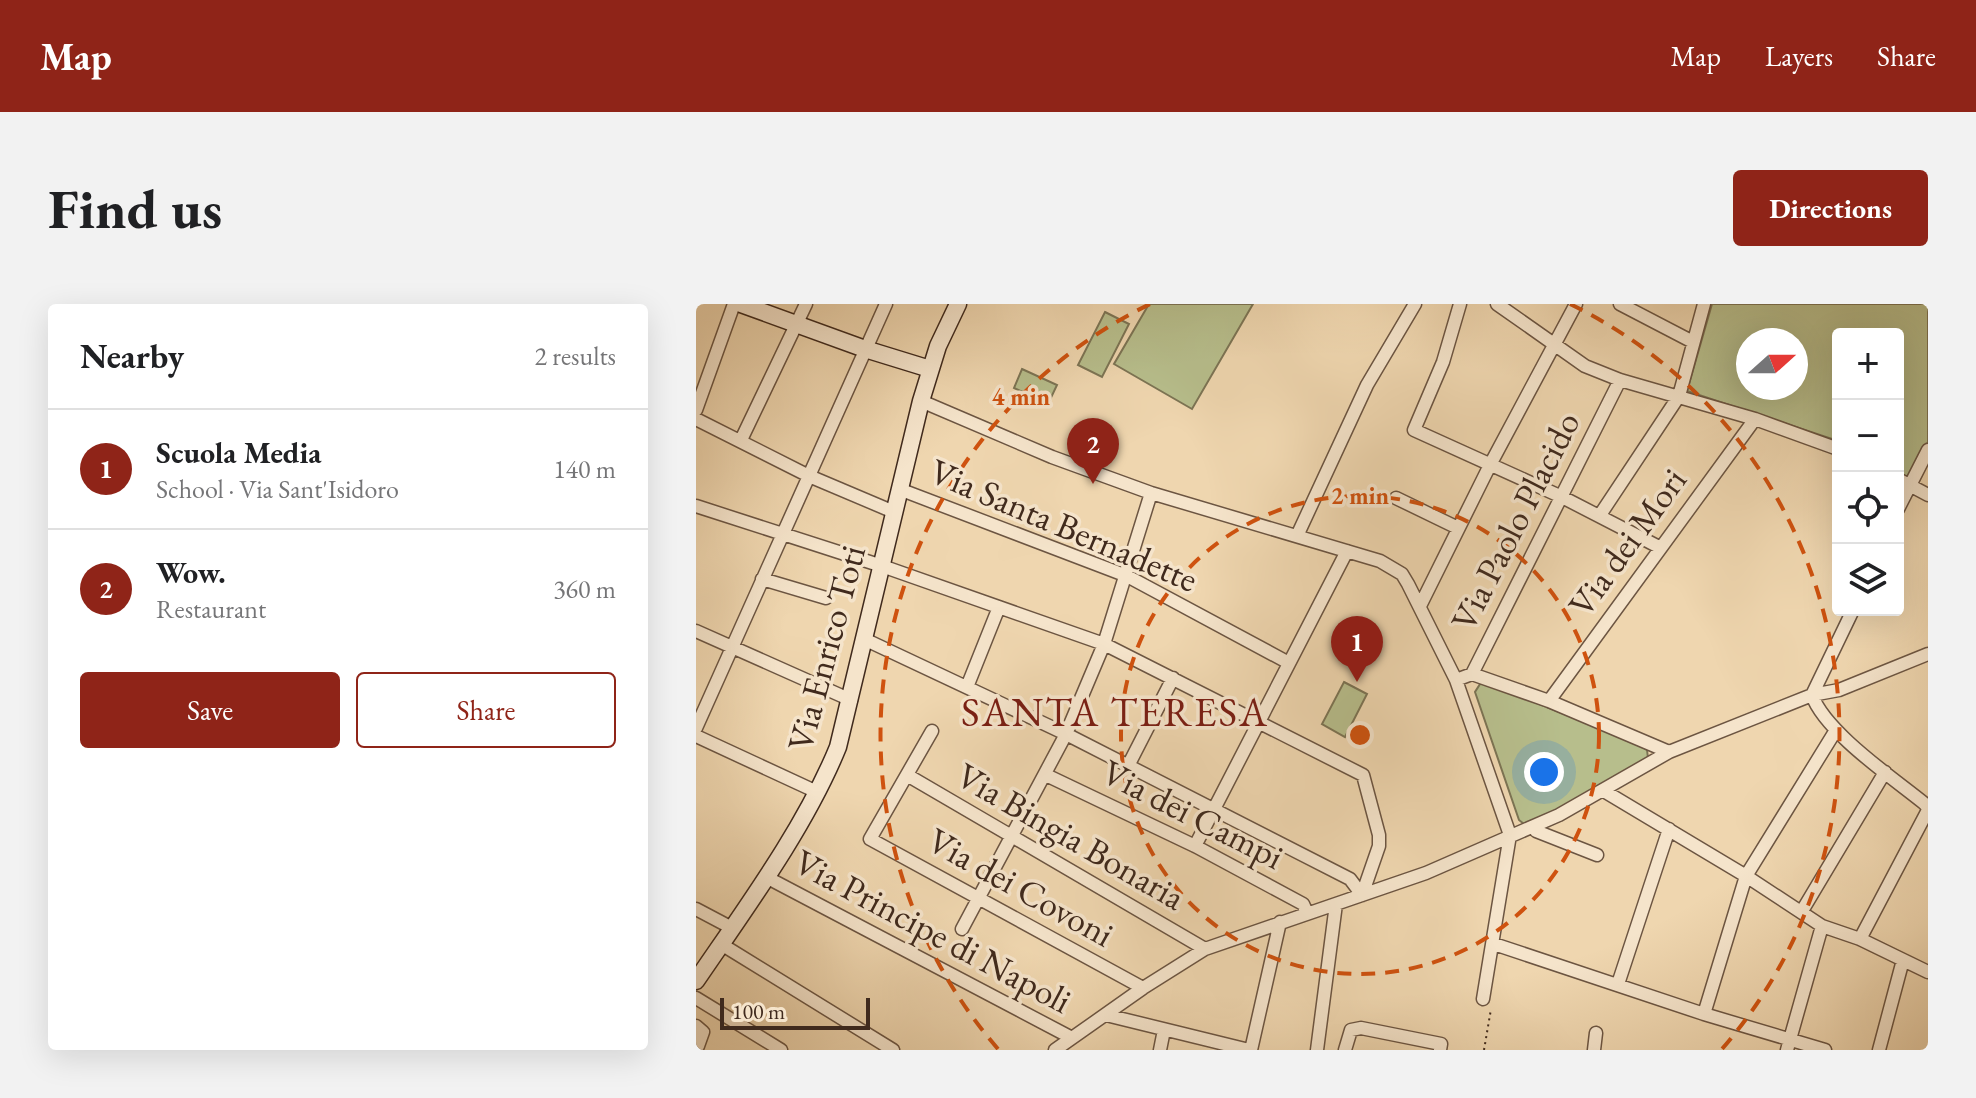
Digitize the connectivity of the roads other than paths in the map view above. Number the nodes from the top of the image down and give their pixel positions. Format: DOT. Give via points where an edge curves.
graph roads {
  1 [pos="734,304"];
  2 [pos="741,304"];
  3 [pos="806,304"];
  4 [pos="886,304"];
  5 [pos="958,304"];
  6 [pos="1415,304"];
  7 [pos="1460,304"];
  8 [pos="1497,304"];
  9 [pos="1576,304"];
  10 [pos="1620,304"];
  11 [pos="1704,304"];
  12 [pos="797,324"];
  13 [pos="1693,342"];
  14 [pos="1555,343"];
  15 [pos="865,349"];
  16 [pos="930,369"];
  17 [pos="1620,380"];
  18 [pos="700,386"];
  19 [pos="1679,396"];
  20 [pos="921,401"];
  21 [pos="696,410"];
  22 [pos="696,419"];
  23 [pos="1755,419"];
  24 [pos="741,440"];
  25 [pos="1832,447"];
  26 [pos="1928,450"];
  27 [pos="1490,465"];
  28 [pos="809,476"];
  29 [pos="1904,482"];
  30 [pos="899,489"];
  31 [pos="1151,493"];
  32 [pos="1928,495"];
  33 [pos="1562,497"];
  34 [pos="1396,498"];
  35 [pos="696,506"];
  36 [pos="894,512"];
  37 [pos="1600,515"];
  38 [pos="1458,528"];
  39 [pos="781,535"];
  40 [pos="1297,536"];
  41 [pos="1659,547"];
  42 [pos="1347,551"];
  43 [pos="882,566"];
  44 [pos="1127,576"];
  45 [pos="762,579"];
  46 [pos="826,598"];
  47 [pos="1420,606"];
  48 [pos="999,607"];
  49 [pos="1850,616"];
  50 [pos="696,631"];
  51 [pos="864,639"];
  52 [pos="1104,644"];
  53 [pos="734,647"];
  54 [pos="1928,654"];
  55 [pos="1289,663"];
  56 [pos="1472,674"];
  57 [pos="1173,678"];
  58 [pos="1456,680"];
  59 [pos="967,687"];
  60 [pos="1827,692"];
  61 [pos="1812,695"];
  62 [pos="851,700"];
  63 [pos="1549,701"];
  64 [pos="1259,723"];
  65 [pos="1833,726"];
  66 [pos="696,728"];
  67 [pos="932,731"];
  68 [pos="1066,734"];
  69 [pos="696,736"];
  70 [pos="1669,752"];
  71 [pos="1128,766"];
  72 [pos="1885,772"];
  73 [pos="907,775"];
  74 [pos="1046,775"];
  75 [pos="1604,791"];
  76 [pos="817,792"];
  77 [pos="1213,810"];
  78 [pos="1928,810"];
  79 [pos="1534,827"];
  80 [pos="1669,829"];
  81 [pos="1510,835"];
  82 [pos="1012,836"];
  83 [pos="1195,846"];
  84 [pos="1597,855"];
  85 [pos="1746,876"];
  86 [pos="766,877"];
  87 [pos="1362,895"];
  88 [pos="979,898"];
  89 [pos="1336,904"];
  90 [pos="696,909"];
  91 [pos="1802,911"];
  92 [pos="1307,913"];
  93 [pos="1280,922"];
  94 [pos="1822,926"];
  95 [pos="732,928"];
  96 [pos="962,929"];
  97 [pos="1860,939"];
  98 [pos="721,944"];
  99 [pos="1494,944"];
  100 [pos="1205,949"];
  101 [pos="1903,960"];
  102 [pos="1928,972"];
  103 [pos="696,981"];
  104 [pos="1618,984"];
  105 [pos="1143,988"];
  106 [pos="696,998"];
  107 [pos="1483,999"];
  108 [pos="1704,1014"];
  109 [pos="1106,1015"];
  110 [pos="696,1026"];
  111 [pos="1164,1030"];
  112 [pos="1596,1033"];
  113 [pos="1072,1038"];
  114 [pos="1789,1045"];
  115 [pos="698,1046"];
  116 [pos="1212,1046"];
  117 [pos="781,1050"];
  118 [pos="893,1050"];
  119 [pos="1055,1050"];
  120 [pos="1160,1050"];
  121 [pos="1250,1050"];
  122 [pos="1317,1050"];
  123 [pos="1345,1050"];
  124 [pos="1440,1050"];
  125 [pos="1594,1050"];
  126 [pos="1825,1050"];
  127 [pos="1879,1050"];
  1 -- 18 [label="street"];
  2 -- 12 [label="street"];
  3 -- 12 [label="street"];
  4 -- 15 [label="street"];
  5 -- 16 [label="street, Via Enrico Toti"];
  6 -- 40 [label="street" via="1367,385"];
  7 -- 27 [label="street" via="1414,430"];
  8 -- 14 [label="street"];
  9 -- 14 [label="street"];
  10 -- 13 [label="street"];
  11 -- 13 [label="street"];
  12 -- 15 [label="street"];
  12 -- 24 [label="street"];
  13 -- 19 [label="street"];
  14 -- 17 [label="street" via="1585,366"];
  14 -- 27 [label="street"];
  15 -- 16 [label="street"];
  15 -- 28 [label="street"];
  16 -- 20 [label="street, Via Enrico Toti"];
  17 -- 19 [label="street"];
  17 -- 33 [label="street, Via Paolo Placido"];
  18 -- 21 [label="street"];
  19 -- 23 [label="street"];
  19 -- 37 [label="street"];
  20 -- 30 [label="street, Via Enrico Toti"];
  20 -- 31 [label="street"];
  22 -- 24 [label="street"];
  23 -- 25 [label="street"];
  23 -- 41 [label="street, Via dei Mori"];
  24 -- 28 [label="street"];
  26 -- 29 [label="street"];
  27 -- 33 [label="street"];
  27 -- 38 [label="street"];
  28 -- 36 [label="street"];
  28 -- 39 [label="street"];
  29 -- 32 [label="street"];
  30 -- 36 [label="street, Via Enrico Toti"];
  30 -- 44 [label="street, Via Santa Bernadette"];
  31 -- 40 [label="street"];
  31 -- 44 [label="street"];
  33 -- 37 [label="street"];
  33 -- 56 [label="street, Via Paolo Placido"];
  34 -- 38 [label="street"];
  35 -- 39 [label="street"];
  36 -- 43 [label="street, Via Enrico Toti"];
  37 -- 41 [label="street"];
  38 -- 47 [label="street"];
  39 -- 43 [label="street"];
  39 -- 45 [label="street"];
  40 -- 42 [label="street"];
  41 -- 63 [label="street, Via dei Mori"];
  42 -- 47 [label="street" via="1402,574"];
  42 -- 55 [label="street"];
  43 -- 48 [label="street"];
  43 -- 51 [label="street, Via Enrico Toti"];
  44 -- 52 [label="street"];
  44 -- 55 [label="street, Via Santa Bernadette"];
  45 -- 46 [label="street"];
  45 -- 53 [label="street"];
  47 -- 58 [label="street"];
  48 -- 52 [label="street"];
  48 -- 59 [label="street"];
  49 -- 61 [label="street"];
  50 -- 53 [label="street"];
  51 -- 59 [label="street"];
  51 -- 62 [label="street, Via Enrico Toti"];
  52 -- 57 [label="street"];
  52 -- 68 [label="street"];
  53 -- 62 [label="street"];
  53 -- 66 [label="street"];
  54 -- 60 [label="street"];
  55 -- 64 [label="street"];
  56 -- 58 [label="street, Via Paolo Placido"];
  56 -- 63 [label="street"];
  57 -- 64 [label="street"];
  57 -- 71 [label="street"];
  58 -- 81 [label="street"];
  59 -- 68 [label="street"];
  60 -- 61 [label="street"];
  60 -- 65 [label="street"];
  61 -- 65 [label="street"];
  61 -- 70 [label="street"];
  62 -- 76 [label="street, Via Enrico Toti" via="838,747"];
  63 -- 70 [label="street"];
  64 -- 77 [label="street"];
  64 -- 87 [label="street" via="1363,775 1379,846"];
  65 -- 72 [label="street"];
  65 -- 85 [label="street"];
  67 -- 73 [label="street"];
  68 -- 71 [label="street"];
  68 -- 74 [label="street"];
  69 -- 76 [label="street"];
  70 -- 75 [label="street"];
  71 -- 77 [label="street"];
  72 -- 78 [label="street"];
  72 -- 91 [label="street"];
  73 -- 82 [label="street, Via Bingia Bonaria"];
  73 -- 88 [label="street, Via dei Covoni" via="870,839"];
  74 -- 82 [label="street"];
  74 -- 83 [label="street, Via dei Campi"];
  75 -- 79 [label="street"];
  75 -- 80 [label="street"];
  76 -- 86 [label="street, Via Enrico Toti"];
  77 -- 83 [label="street"];
  77 -- 87 [label="street" via="1350,879"];
  78 -- 97 [label="street"];
  79 -- 81 [label="street"];
  79 -- 84 [label="street"];
  80 -- 85 [label="street"];
  80 -- 104 [label="street"];
  81 -- 87 [label="street"];
  81 -- 99 [label="street"];
  82 -- 88 [label="street"];
  82 -- 100 [label="street, Via Bingia Bonaria"];
  83 -- 92 [label="street, Via dei Campi" via="1303,904"];
  85 -- 91 [label="street"];
  85 -- 108 [label="street"];
  86 -- 95 [label="street, Via Enrico Toti"];
  86 -- 113 [label="street, Via Principe di Napoli"];
  87 -- 89 [label="street"];
  88 -- 96 [label="street"];
  88 -- 105 [label="street, Via dei Covoni"];
  89 -- 92 [label="street"];
  89 -- 122 [label="street"];
  90 -- 95 [label="street"];
  91 -- 94 [label="street"];
  92 -- 93 [label="street"];
  93 -- 100 [label="street"];
  93 -- 121 [label="street"];
  94 -- 97 [label="street"];
  94 -- 114 [label="street"];
  95 -- 98 [label="street, Via Enrico Toti"];
  97 -- 101 [label="street"];
  98 -- 103 [label="street, Via Enrico Toti"];
  98 -- 118 [label="street"];
  99 -- 104 [label="street"];
  99 -- 107 [label="street"];
  100 -- 105 [label="street"];
  101 -- 102 [label="street"];
  101 -- 127 [label="street"];
  104 -- 108 [label="street"];
  105 -- 109 [label="street"];
  106 -- 117 [label="street"];
  108 -- 114 [label="street"];
  109 -- 111 [label="street"];
  109 -- 113 [label="street"];
  110 -- 115 [label="street" via="703,1032"];
  111 -- 116 [label="street"];
  111 -- 120 [label="street"];
  112 -- 125 [label="street"];
  113 -- 119 [label="street"];
  114 -- 126 [label="street"];
  116 -- 121 [label="street"];
  123 -- 124 [label="street" via="1351,1030 1361,1028 1441,1044"];
}
